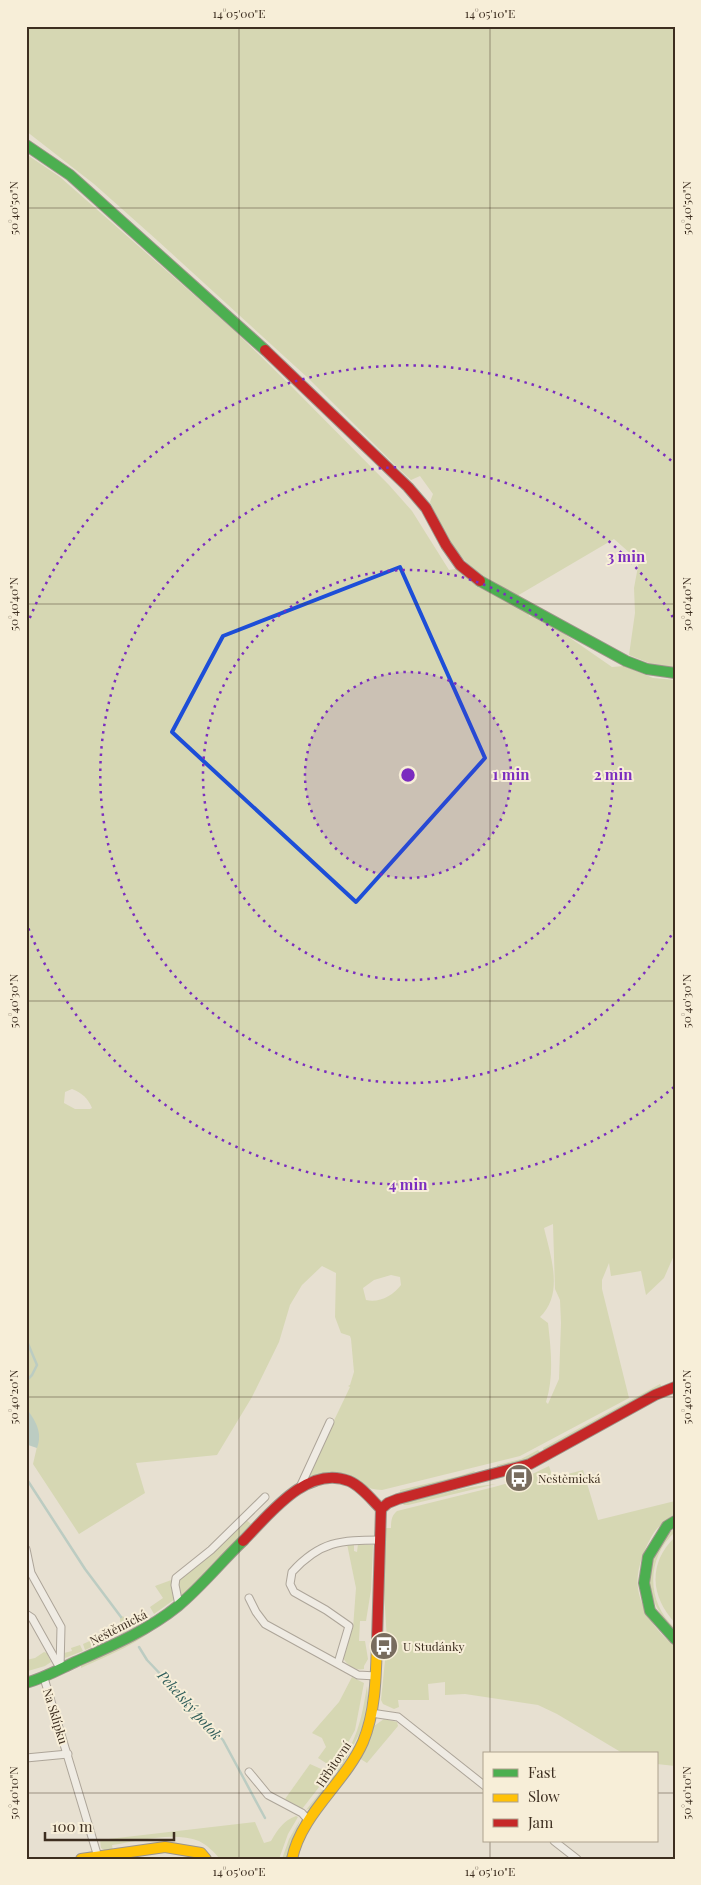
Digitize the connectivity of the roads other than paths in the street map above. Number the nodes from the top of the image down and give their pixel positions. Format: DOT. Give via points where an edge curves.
graph roads {
  1 [pos="26,145"];
  2 [pos="675,673"];
  3 [pos="675,1388"];
  4 [pos="330,1422"];
  5 [pos="301,1485"];
  6 [pos="265,1497"];
  7 [pos="381,1509"];
  8 [pos="675,1521"];
  9 [pos="380,1540"];
  10 [pos="26,1549"];
  11 [pos="249,1598"];
  12 [pos="179,1605"];
  13 [pos="26,1614"];
  14 [pos="675,1640"];
  15 [pos="338,1663"];
  16 [pos="60,1669"];
  17 [pos="376,1676"];
  18 [pos="44,1678"];
  19 [pos="26,1683"];
  20 [pos="371,1714"];
  21 [pos="68,1754"];
  22 [pos="26,1758"];
  23 [pos="249,1772"];
  24 [pos="483,1784"];
  25 [pos="308,1821"];
  26 [pos="555,1842"];
  27 [pos="98,1856"];
  28 [pos="81,1859"];
  29 [pos="206,1859"];
  30 [pos="292,1859"];
  31 [pos="577,1859"];
  1 -- 2 [label="street" via="70,175 236,324 408,487 426,508 460,565 480,581 626,661 647,669"];
  3 -- 7 [label="street" via="530,1464 398,1499"];
  4 -- 5 [label="street"];
  5 -- 7 [label="street, Neštěmická" via="330,1478 348,1481"];
  5 -- 12 [label="street, Neštěmická"];
  6 -- 12 [label="street" via="211,1550 176,1578"];
  7 -- 9 [label="street, Hřbitovní"];
  8 -- 14 [label="street" via="667,1526 648,1557 644,1583 650,1611"];
  9 -- 15 [label="street" via="352,1540 322,1546 292,1572 290,1584 294,1592 349,1626"];
  9 -- 17 [label="street, Hřbitovní"];
  10 -- 16 [label="street" via="31,1573 61,1627"];
  11 -- 15 [label="street" via="265,1624"];
  12 -- 16 [label="street, Neštěmická" via="132,1637"];
  13 -- 16 [label="street" via="32,1618"];
  15 -- 17 [label="street" via="358,1674"];
  16 -- 18 [label="street, Neštěmická"];
  17 -- 20 [label="street, Hřbitovní"];
  18 -- 19 [label="street, Neštěmická"];
  18 -- 21 [label="street, Na Sklípku"];
  20 -- 24 [label="street" via="398,1717"];
  20 -- 25 [label="street, Hřbitovní" via="363,1742 348,1768"];
  21 -- 22 [label="street, Na Sklípku"];
  21 -- 27 [label="street, Na Sklípku"];
  23 -- 25 [label="street" via="268,1796 302,1813"];
  25 -- 30 [label="street, Hřbitovní"];
  26 -- 31 [label="street"];
  27 -- 28 [label="street"];
  27 -- 29 [label="street" via="165,1847 201,1853"];
}
